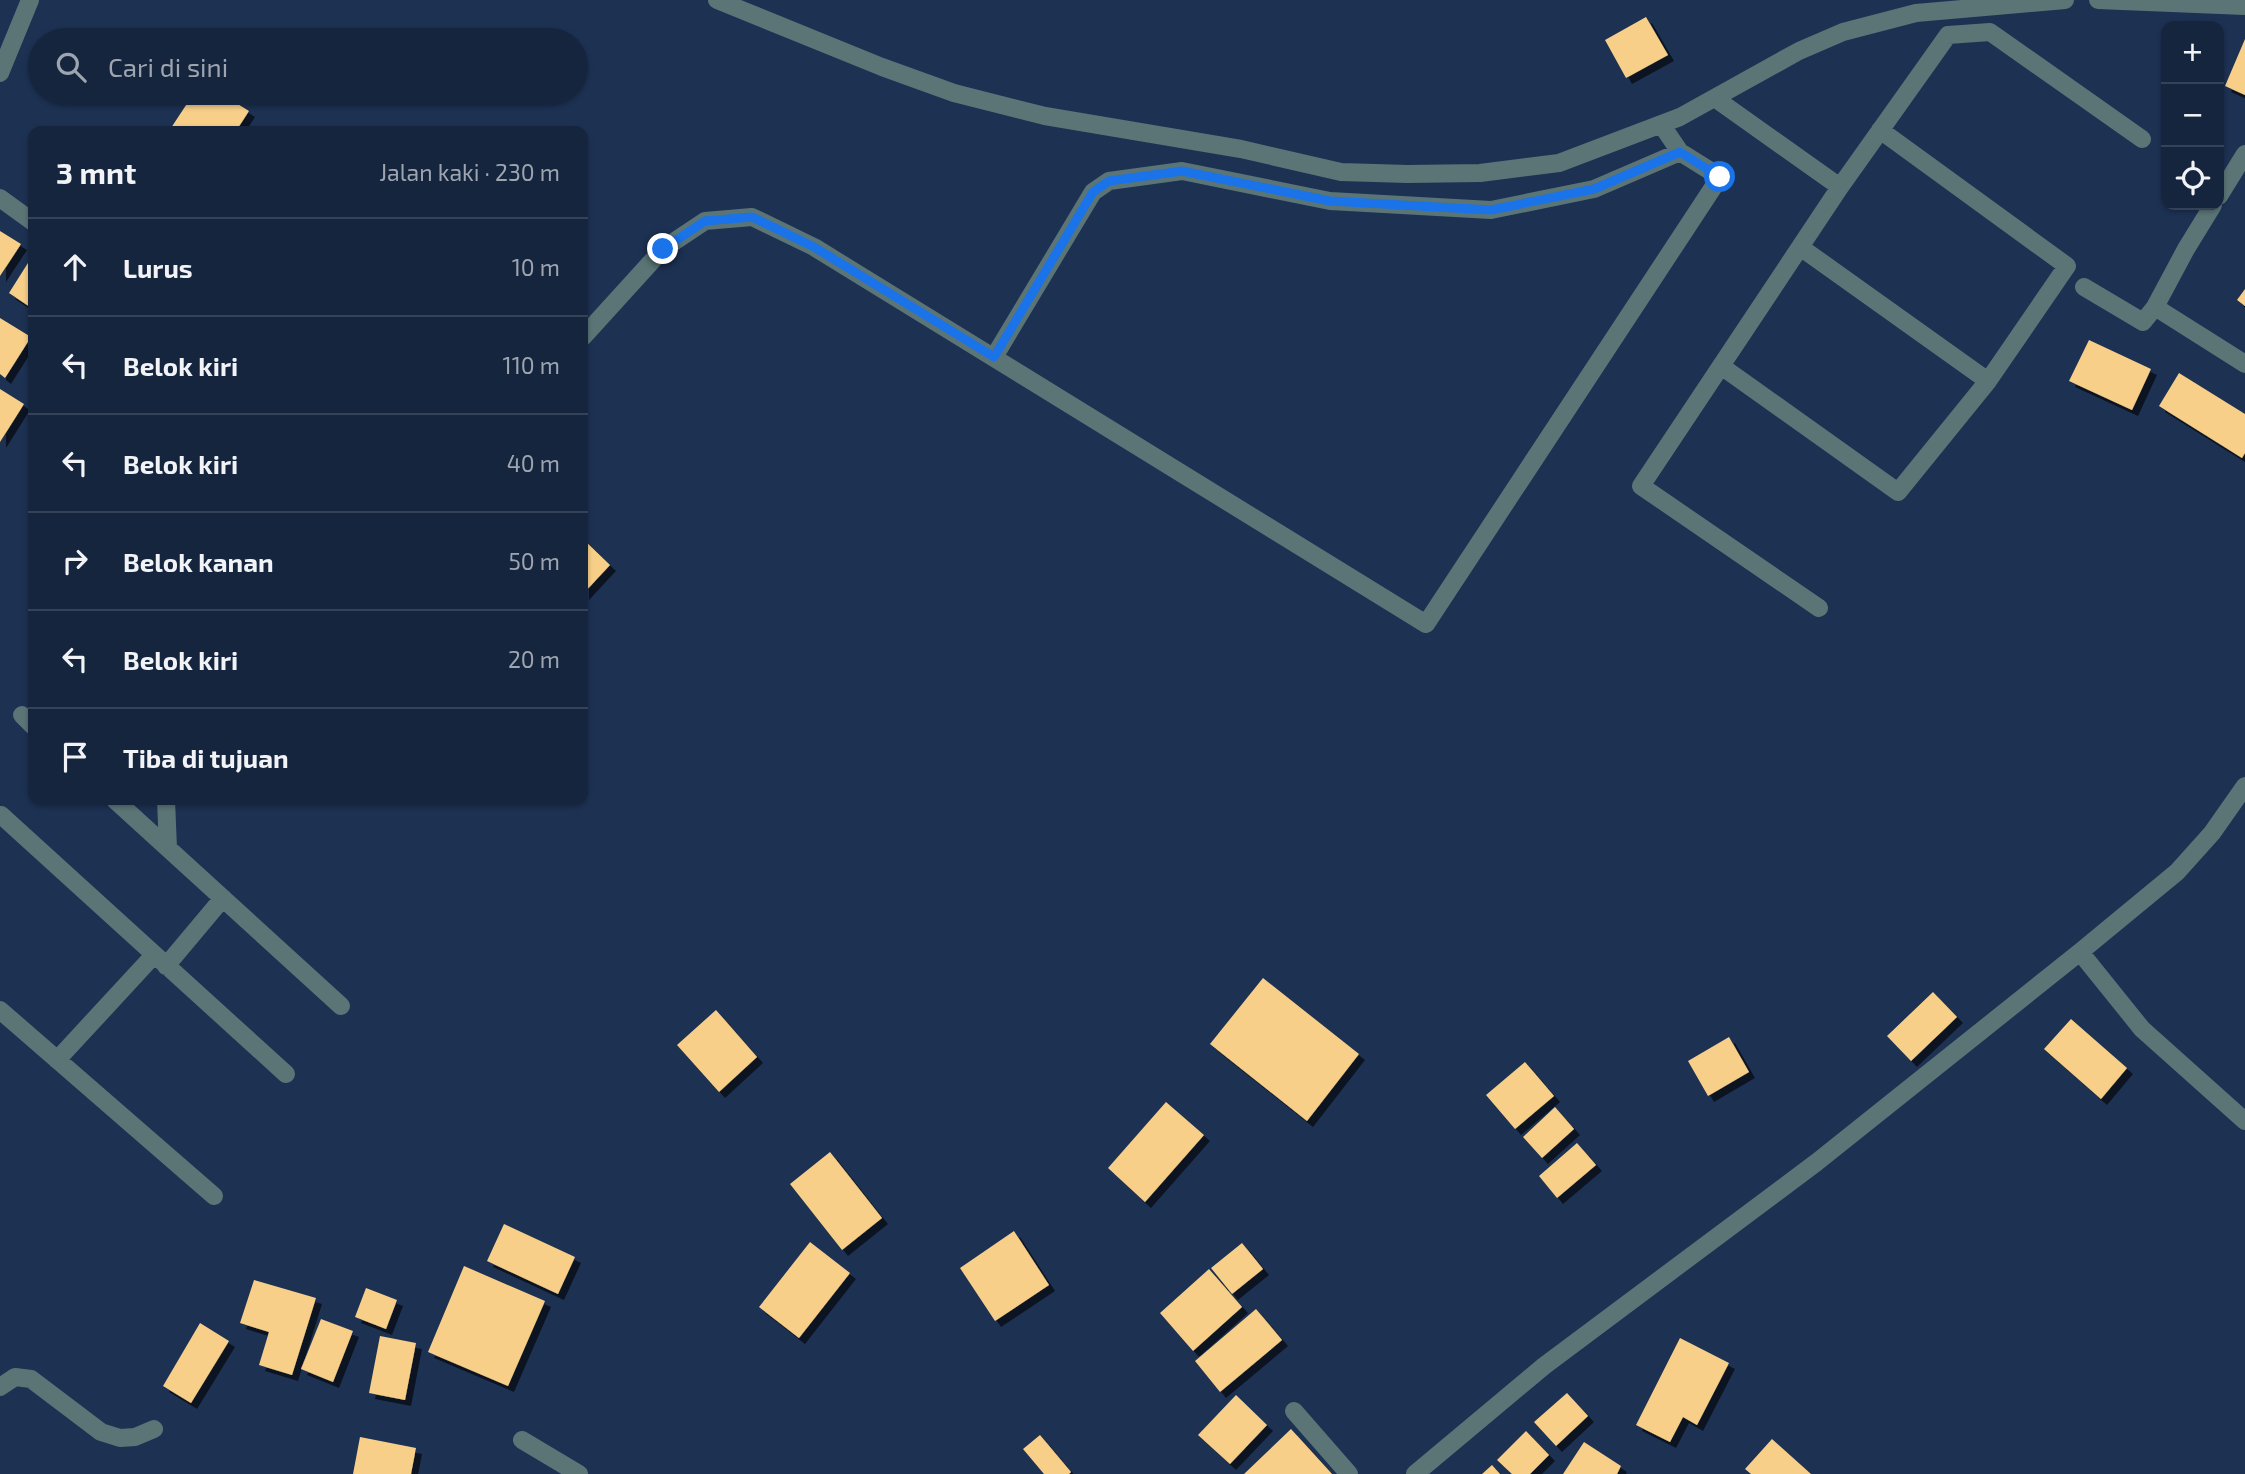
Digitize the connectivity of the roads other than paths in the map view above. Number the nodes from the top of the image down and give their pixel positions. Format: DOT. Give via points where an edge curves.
graph roads {
  1 [pos="30,0"];
  2 [pos="717,0"];
  3 [pos="2065,0"];
  4 [pos="2098,0"];
  5 [pos="1983,4"];
  6 [pos="2245,6"];
  7 [pos="0,73"];
  8 [pos="1716,99"];
  9 [pos="1661,124"];
  10 [pos="1880,130"];
  11 [pos="2142,139"];
  12 [pos="1680,152"];
  13 [pos="2245,154"];
  14 [pos="1840,187"];
  15 [pos="2224,188"];
  16 [pos="0,198"];
  17 [pos="2210,210"];
  18 [pos="28,218"];
  19 [pos="1800,247"];
  20 [pos="2084,287"];
  21 [pos="2155,307"];
  22 [pos="588,332"];
  23 [pos="994,357"];
  24 [pos="2245,364"];
  25 [pos="1721,366"];
  26 [pos="1988,381"];
  27 [pos="1819,608"];
  28 [pos="2245,786"];
  29 [pos="121,805"];
  30 [pos="166,805"];
  31 [pos="1,815"];
  32 [pos="168,848"];
  33 [pos="223,898"];
  34 [pos="2080,952"];
  35 [pos="160,960"];
  36 [pos="341,1006"];
  37 [pos="0,1010"];
  38 [pos="57,1060"];
  39 [pos="286,1074"];
  40 [pos="2245,1121"];
  41 [pos="214,1196"];
  42 [pos="0,1387"];
  43 [pos="1294,1410"];
  44 [pos="154,1429"];
  45 [pos="522,1440"];
  46 [pos="579,1474"];
  47 [pos="1349,1474"];
  48 [pos="1415,1474"];
  1 -- 7 [label="street"];
  2 -- 9 [label="street" via="954,93 1045,116 1241,149 1341,172 1480,173 1559,163"];
  3 -- 5 [label="street"];
  4 -- 6 [label="street"];
  5 -- 8 [label="street" via="1916,13 1843,32 1799,51"];
  8 -- 9 [label="street"];
  8 -- 14 [label="street"];
  9 -- 12 [label="street"];
  10 -- 11 [label="street" via="1948,35 1990,32"];
  10 -- 14 [label="street"];
  10 -- 26 [label="street" via="2067,266"];
  12 -- 23 [label="street" via="1594,189 1491,210 1330,201 1182,171 1109,181 1093,192"];
  12 -- 23 [label="street" via="1720,177 1426,624"];
  13 -- 15 [label="street"];
  14 -- 19 [label="street"];
  16 -- 18 [label="street"];
  17 -- 21 [label="street"];
  19 -- 25 [label="street"];
  19 -- 26 [label="street"];
  20 -- 21 [label="street" via="2143,322"];
  21 -- 24 [label="street"];
  22 -- 23 [label="street" via="663,249 705,221 752,217 814,247"];
  25 -- 26 [label="street" via="1898,492"];
  25 -- 27 [label="street" via="1641,486"];
  28 -- 34 [label="street" via="2177,872"];
  29 -- 32 [label="street"];
  30 -- 32 [label="street"];
  31 -- 35 [label="street"];
  32 -- 33 [label="street"];
  33 -- 35 [label="street"];
  33 -- 36 [label="street"];
  34 -- 40 [label="street" via="2142,1029"];
  34 -- 48 [label="street" via="1816,1162 1544,1366"];
  35 -- 38 [label="street"];
  35 -- 39 [label="street"];
  37 -- 38 [label="street"];
  38 -- 41 [label="street"];
  42 -- 44 [label="street" via="15,1377 31,1379 101,1432 120,1438"];
  43 -- 47 [label="street"];
  45 -- 46 [label="street"];
}
